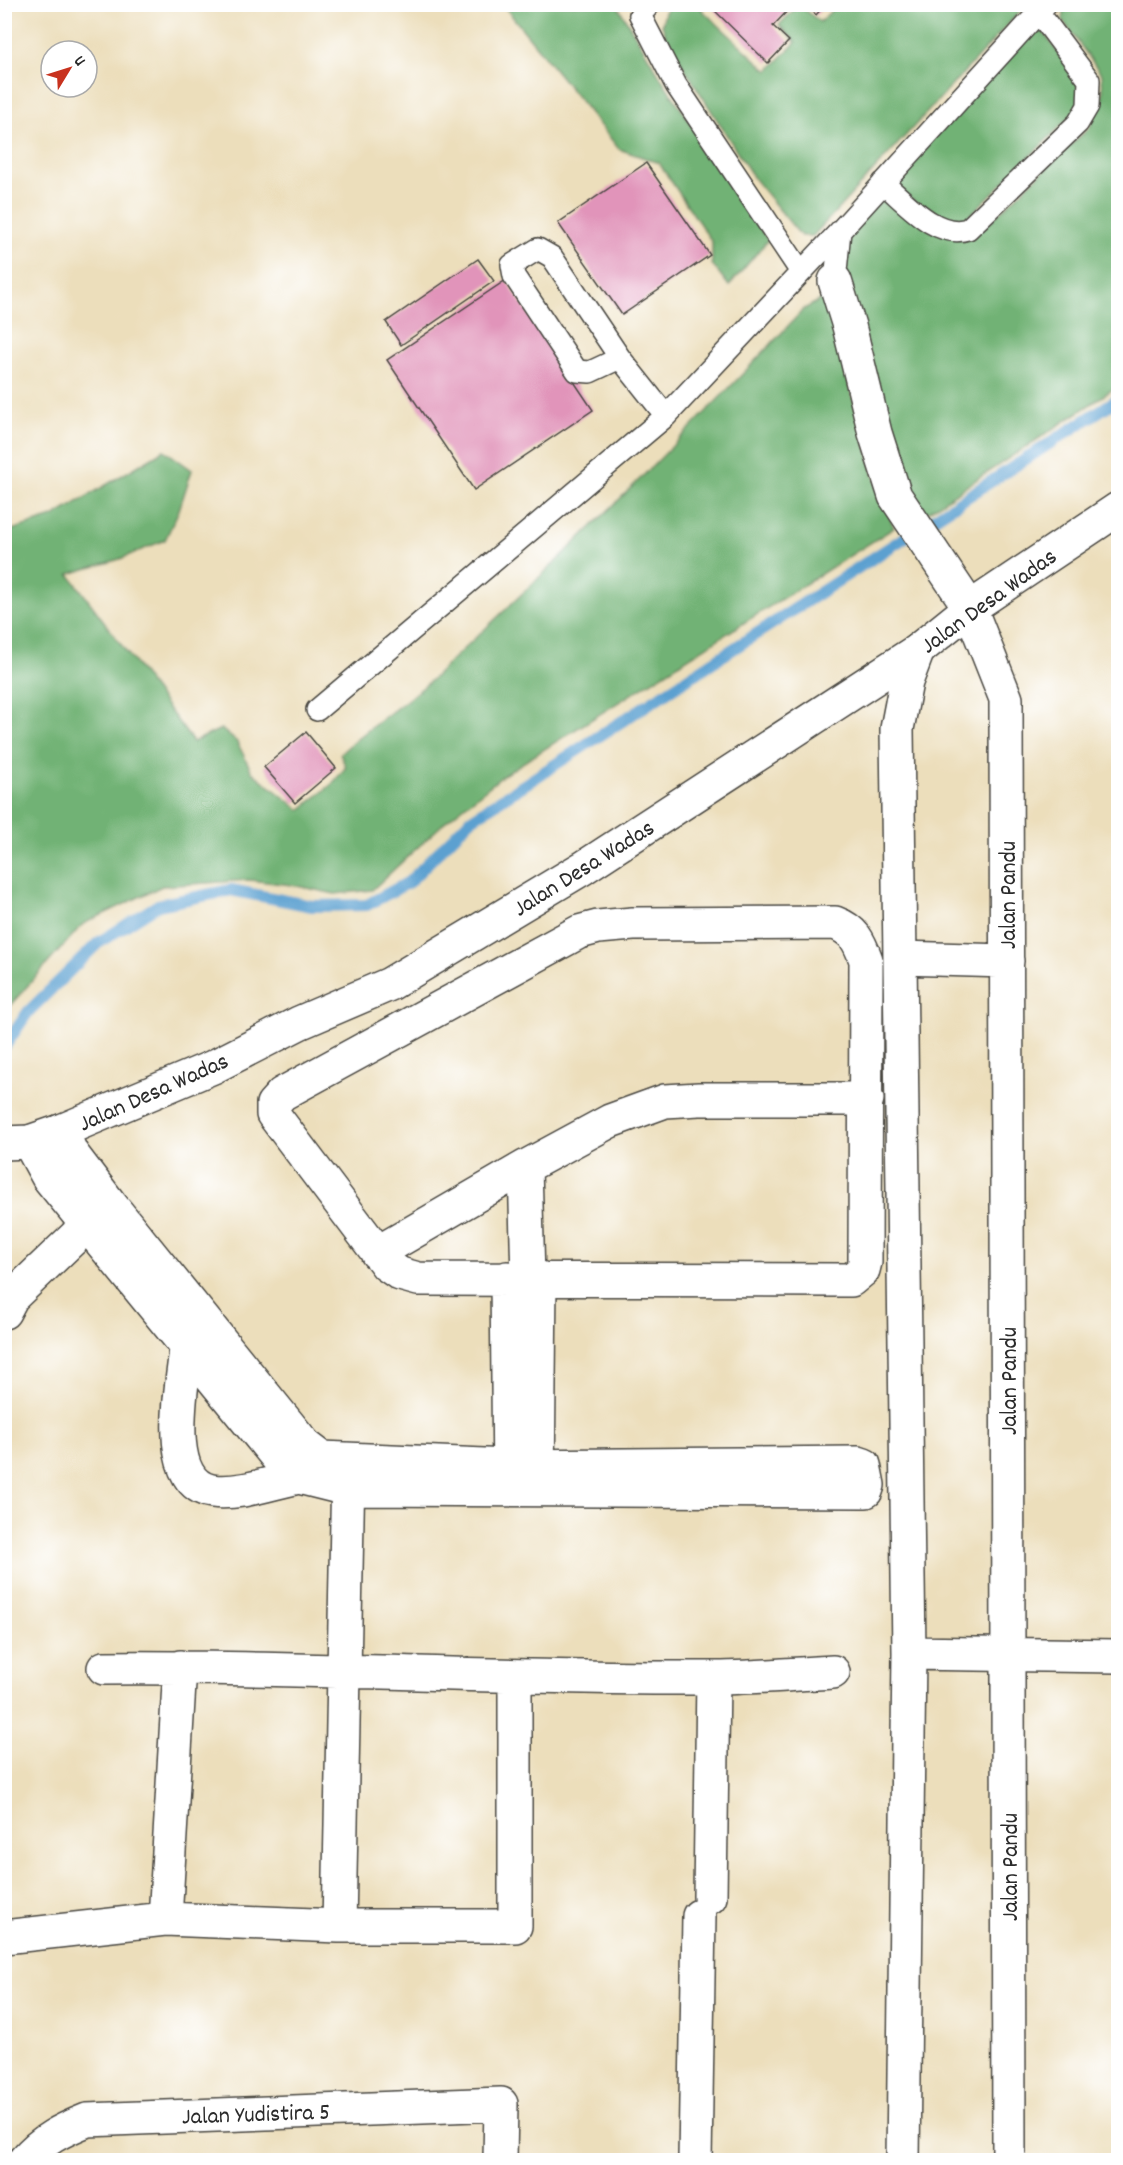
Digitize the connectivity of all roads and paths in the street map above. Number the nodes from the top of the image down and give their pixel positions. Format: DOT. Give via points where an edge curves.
graph roads {
  1 [pos="640,8"];
  2 [pos="1042,9"];
  3 [pos="883,183"];
  4 [pos="840,231"];
  5 [pos="801,272"];
  6 [pos="835,281"];
  7 [pos="620,358"];
  8 [pos="666,416"];
  9 [pos="1119,509"];
  10 [pos="970,608"];
  11 [pos="918,650"];
  12 [pos="317,710"];
  13 [pos="900,958"];
  14 [pos="1007,961"];
  15 [pos="867,1100"];
  16 [pos="62,1131"];
  17 [pos="17,1143"];
  18 [pos="525,1167"];
  19 [pos="110,1204"];
  20 [pos="86,1224"];
  21 [pos="377,1253"];
  22 [pos="525,1278"];
  23 [pos="4,1312"];
  24 [pos="225,1346"];
  25 [pos="186,1349"];
  26 [pos="308,1466"];
  27 [pos="348,1475"];
  28 [pos="823,1476"];
  29 [pos="523,1478"];
  30 [pos="909,1653"];
  31 [pos="1009,1656"];
  32 [pos="1119,1656"];
  33 [pos="180,1667"];
  34 [pos="104,1668"];
  35 [pos="342,1672"];
  36 [pos="833,1672"];
  37 [pos="516,1677"];
  38 [pos="713,1678"];
  39 [pos="165,1919"];
  40 [pos="339,1926"];
  41 [pos="4,1937"];
  42 [pos="24,2160"];
  43 [pos="500,2160"];
  44 [pos="695,2160"];
  45 [pos="903,2160"];
  46 [pos="1009,2160"];
  1 -- 5 [label="lane" via="676,85"];
  2 -- 3 [label="lane"];
  2 -- 3 [label="lane" via="1089,80 1088,106 1078,123 978,223 960,232 930,222"];
  3 -- 4 [label="lane"];
  4 -- 5 [label="lane"];
  4 -- 6 [label="lane"];
  5 -- 8 [label="lane"];
  6 -- 10 [label="street, Jalan Pandu" via="895,496"];
  7 -- 7 [label="lane" via="590,372 577,371 514,276 512,265 538,249 552,257"];
  7 -- 8 [label="lane"];
  8 -- 12 [label="lane"];
  9 -- 10 [label="street, Jalan Desa Wadas"];
  10 -- 11 [label="street, Jalan Desa Wadas"];
  10 -- 14 [label="street, Jalan Pandu" via="1006,699"];
  11 -- 13 [label="street" via="906,682 897,729"];
  11 -- 16 [label="street, Jalan Desa Wadas" via="583,868 390,984 299,1023 213,1067"];
  13 -- 14 [label="street"];
  13 -- 30 [label="street"];
  14 -- 31 [label="street, Jalan Pandu"];
  15 -- 18 [label="street" via="665,1101 610,1121"];
  15 -- 21 [label="street" via="866,960 849,928 835,923 633,924 579,932 282,1094 273,1104 273,1114 281,1126"];
  15 -- 22 [label="street" via="865,1262 863,1270 851,1280"];
  16 -- 17 [label="street, Jalan Desa Wadas"];
  16 -- 19 [label="street" via="72,1154"];
  17 -- 20 [label="street"];
  18 -- 21 [label="street"];
  18 -- 22 [label="street"];
  19 -- 20 [label="street"];
  19 -- 24 [label="street"];
  20 -- 23 [label="street" via="12,1297"];
  20 -- 25 [label="street"];
  21 -- 22 [label="street" via="400,1274 418,1279"];
  22 -- 29 [label="street"];
  24 -- 25 [label="street"];
  24 -- 26 [label="street" via="305,1445"];
  25 -- 26 [label="street" via="281,1462"];
  25 -- 26 [label="street" via="177,1442 182,1461 195,1482 203,1488 228,1491"];
  26 -- 27 [label="street"];
  27 -- 29 [label="street"];
  27 -- 35 [label="street"];
  28 -- 29 [label="street"];
  30 -- 31 [label="street"];
  30 -- 45 [label="street"];
  31 -- 32 [label="street"];
  31 -- 46 [label="street, Jalan Pandu"];
  33 -- 34 [label="street"];
  33 -- 35 [label="street"];
  33 -- 39 [label="street"];
  35 -- 37 [label="street"];
  35 -- 40 [label="street"];
  36 -- 38 [label="street"];
  37 -- 38 [label="street"];
  37 -- 40 [label="street" via="515,1926"];
  38 -- 44 [label="street"];
  39 -- 40 [label="street"];
  39 -- 41 [label="street"];
  42 -- 43 [label="street, Jalan Yudistira 5" via="59,2132 87,2120 501,2104"];
}
